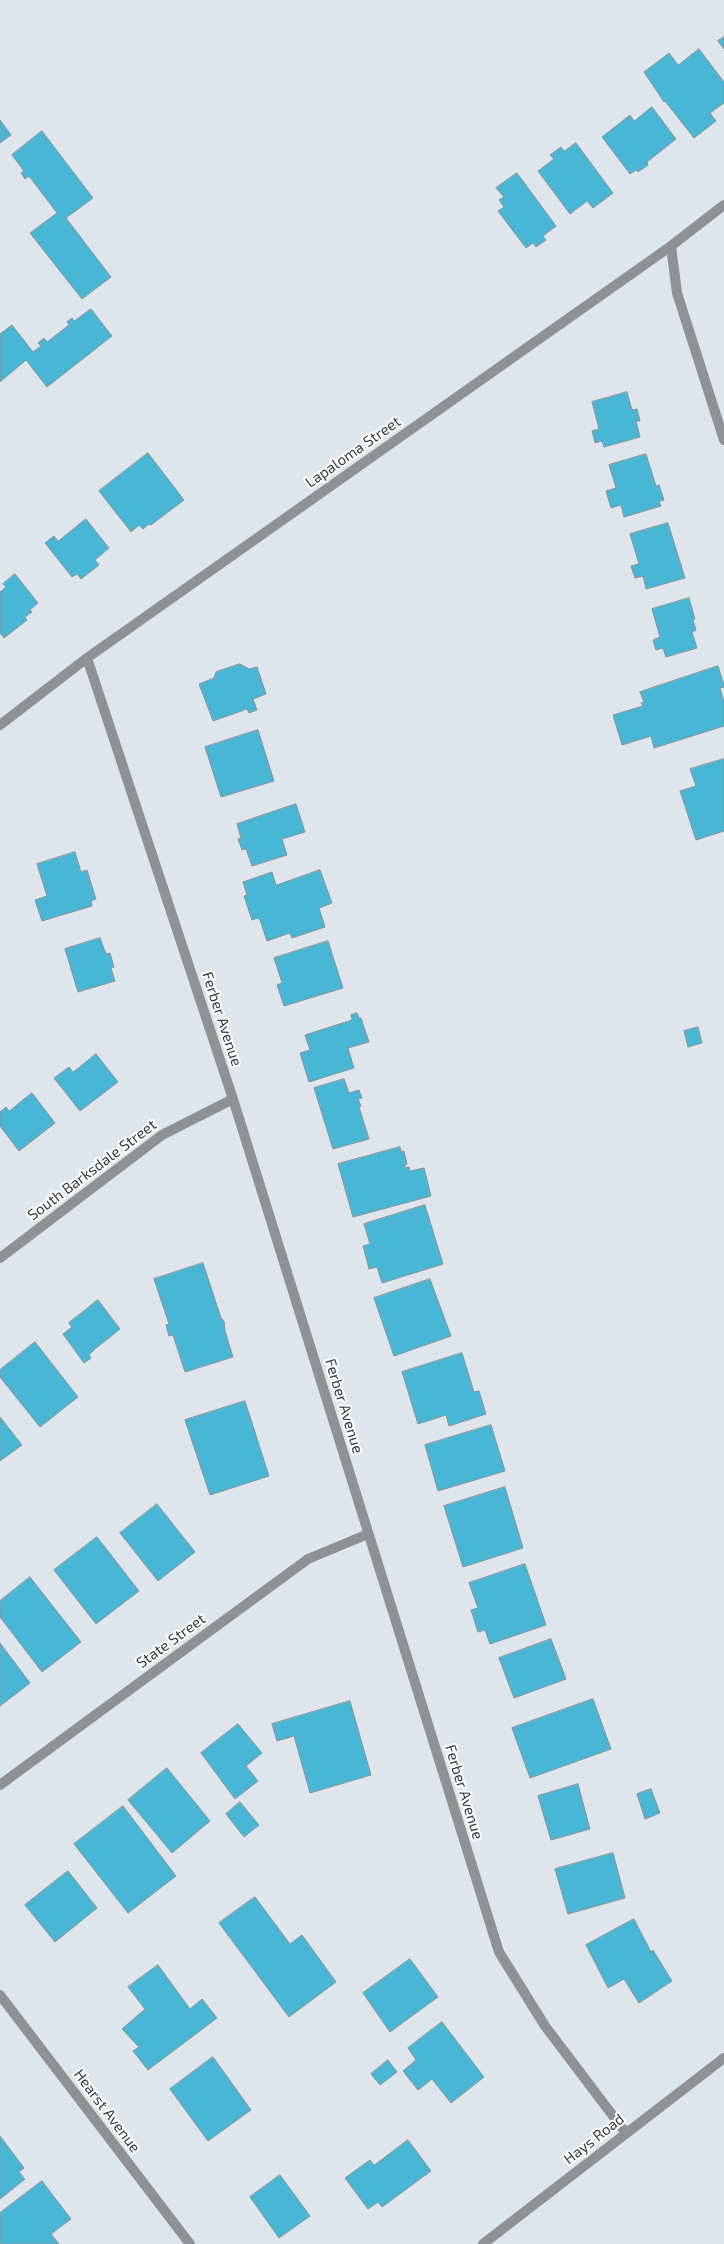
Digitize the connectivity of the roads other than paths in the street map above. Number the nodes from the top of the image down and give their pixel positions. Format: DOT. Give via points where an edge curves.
graph roads {
  1 [pos="724,205"];
  2 [pos="671,246"];
  3 [pos="724,440"];
  4 [pos="87,658"];
  5 [pos="0,724"];
  6 [pos="233,1099"];
  7 [pos="0,1258"];
  8 [pos="368,1534"];
  9 [pos="0,1785"];
  10 [pos="0,1995"];
  11 [pos="724,2058"];
  12 [pos="626,2133"];
  13 [pos="190,2244"];
  14 [pos="483,2244"];
  1 -- 2 [label="street, Lapaloma Street"];
  2 -- 3 [label="street" via="677,293"];
  2 -- 4 [label="street, Lapaloma Street"];
  4 -- 5 [label="street, Lapaloma Street"];
  4 -- 6 [label="street, Ferber Avenue"];
  6 -- 7 [label="street, South Barksdale Street" via="162,1135"];
  6 -- 8 [label="street, Ferber Avenue"];
  8 -- 9 [label="street, State Street" via="308,1559"];
  8 -- 12 [label="street, Ferber Avenue" via="499,1952 545,2026"];
  10 -- 13 [label="street, Hearst Avenue"];
  11 -- 12 [label="street, Hays Road"];
  12 -- 14 [label="street, Hays Road"];
}
